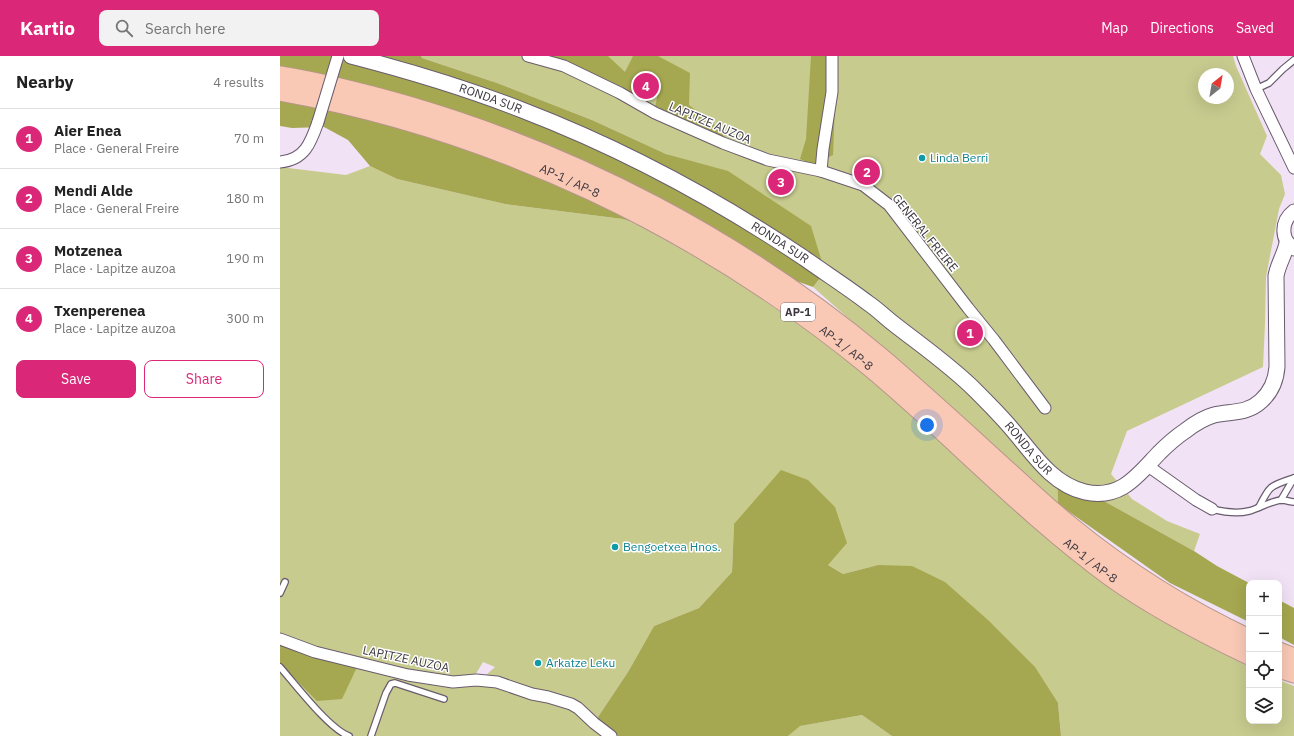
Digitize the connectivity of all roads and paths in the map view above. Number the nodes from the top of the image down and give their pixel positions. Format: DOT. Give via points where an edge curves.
graph roads {
  1 [pos="338,56"];
  2 [pos="352,56"];
  3 [pos="528,56"];
  4 [pos="832,56"];
  5 [pos="1243,56"];
  6 [pos="1294,60"];
  7 [pos="280,76"];
  8 [pos="1256,89"];
  9 [pos="280,91"];
  10 [pos="280,162"];
  11 [pos="1294,168"];
  12 [pos="821,171"];
  13 [pos="1294,211"];
  14 [pos="1291,246"];
  15 [pos="1294,258"];
  16 [pos="1276,283"];
  17 [pos="1045,408"];
  18 [pos="1148,466"];
  19 [pos="1294,478"];
  20 [pos="1281,500"];
  21 [pos="1294,502"];
  22 [pos="1259,507"];
  23 [pos="1212,509"];
  24 [pos="285,582"];
  25 [pos="280,593"];
  26 [pos="1246,638"];
  27 [pos="280,639"];
  28 [pos="1282,653"];
  29 [pos="1246,654"];
  30 [pos="1294,658"];
  31 [pos="280,667"];
  32 [pos="1282,669"];
  33 [pos="1294,673"];
  34 [pos="444,699"];
  35 [pos="349,736"];
  36 [pos="371,736"];
  37 [pos="611,736"];
  1 -- 10 [label="street, bridge" via="310,143 306,150 295,158"];
  2 -- 18 [label="main road, RONDA SUR" via="478,94 557,124 639,162 728,210 842,284 939,358 993,408 1047,470 1068,486 1089,493 1111,492 1135,480"];
  3 -- 12 [label="street, LAPITZE AUZOA" via="564,66 655,113 723,143 768,160"];
  4 -- 12 [label="street" via="832,92"];
  5 -- 8 [label="street"];
  6 -- 8 [label="lane" via="1269,83"];
  7 -- 26 [label="highway, AP-1 / AP-8 / AP-1" via="383,99 508,140 619,188 701,231 780,281 843,327 1094,546 1174,599"];
  8 -- 11 [label="street"];
  9 -- 29 [label="highway, AP-1 / AP-8 / AP-1" via="377,113 463,139 587,189 694,245 766,290 862,361 1060,537 1112,577 1189,625"];
  12 -- 17 [label="street, GENERAL FREIRE" via="863,185 889,205"];
  13 -- 14 [label="street" via="1289,215 1283,232"];
  14 -- 16 [label="main road, RONDA SUR" via="1278,269"];
  15 -- 16 [label="main road" via="1286,265"];
  16 -- 18 [label="main road, RONDA SUR" via="1277,367 1269,393 1258,404 1246,410 1212,416 1195,424 1170,443"];
  18 -- 23 [label="street"];
  19 -- 20 [label="lane"];
  19 -- 22 [label="lane" via="1272,486"];
  20 -- 21 [label="lane"];
  20 -- 22 [label="lane"];
  22 -- 23 [label="lane" via="1241,512"];
  24 -- 25 [label="lane"];
  27 -- 37 [label="street, LAPITZE AUZOA" via="315,652 408,675 453,682 497,682 571,704"];
  28 -- 30 [label="highway"];
  31 -- 35 [label="lane" via="324,717 342,734"];
  32 -- 33 [label="highway"];
  34 -- 36 [label="lane" via="391,684"];
}
